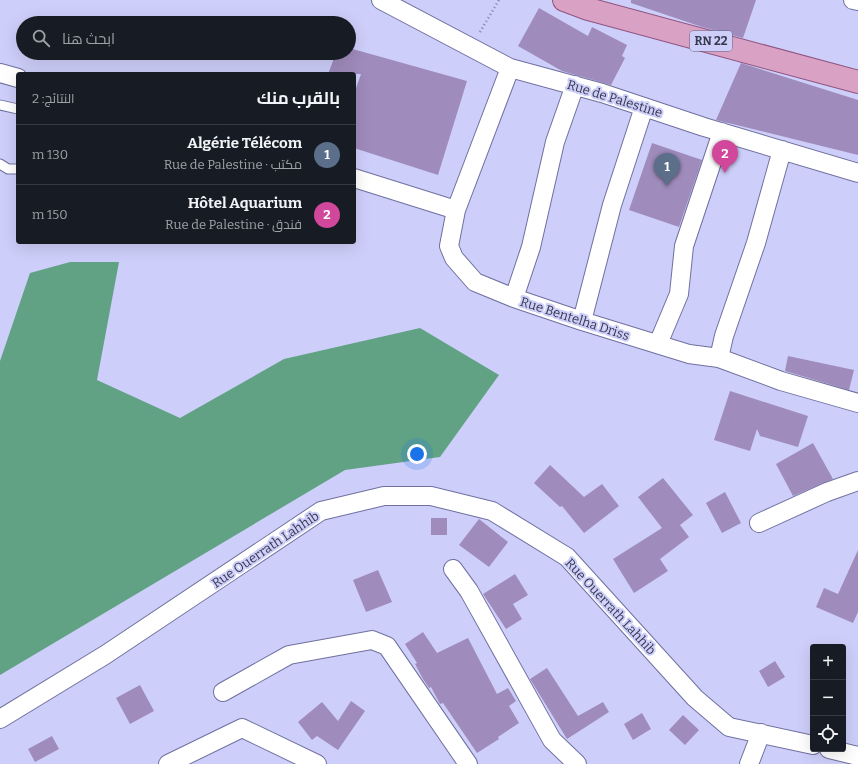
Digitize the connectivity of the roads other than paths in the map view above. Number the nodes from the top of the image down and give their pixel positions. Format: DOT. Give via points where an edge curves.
graph roads {
  1 [pos="382,0"];
  2 [pos="564,0"];
  3 [pos="853,0"];
  4 [pos="858,1"];
  5 [pos="510,68"];
  6 [pos="0,74"];
  7 [pos="16,78"];
  8 [pos="858,82"];
  9 [pos="575,85"];
  10 [pos="0,105"];
  11 [pos="644,107"];
  12 [pos="16,109"];
  13 [pos="722,132"];
  14 [pos="782,150"];
  15 [pos="0,164"];
  16 [pos="16,169"];
  17 [pos="858,173"];
  18 [pos="356,179"];
  19 [pos="456,210"];
  20 [pos="514,298"];
  21 [pos="582,321"];
  22 [pos="658,344"];
  23 [pos="719,358"];
  24 [pos="858,403"];
  25 [pos="858,480"];
  26 [pos="760,523"];
  27 [pos="453,569"];
  28 [pos="224,692"];
  29 [pos="0,719"];
  30 [pos="761,733"];
  31 [pos="810,744"];
  32 [pos="841,752"];
  33 [pos="858,756"];
  34 [pos="180,762"];
  35 [pos="317,764"];
  36 [pos="468,764"];
  37 [pos="577,764"];
  38 [pos="749,764"];
  1 -- 5 [label="street, Rue de Palestine"];
  2 -- 8 [label="main road, RN 22" via="588,9"];
  3 -- 4 [label="street"];
  5 -- 9 [label="street, Rue de Palestine"];
  5 -- 19 [label="street, Rue Bentelha Driss"];
  6 -- 7 [label="street"];
  9 -- 11 [label="street, Rue de Palestine"];
  9 -- 20 [label="street" via="555,142 531,247"];
  10 -- 12 [label="lane"];
  11 -- 13 [label="street, Rue de Palestine"];
  11 -- 21 [label="street" via="612,205"];
  13 -- 14 [label="street, Rue de Palestine"];
  13 -- 22 [label="street" via="684,246 679,294"];
  14 -- 17 [label="street, Rue de Palestine"];
  14 -- 23 [label="street" via="756,243"];
  15 -- 16 [label="lane" via="8,169"];
  18 -- 19 [label="street"];
  19 -- 20 [label="street, Rue Bentelha Driss" via="449,246 454,258 474,282"];
  20 -- 21 [label="street, Rue Bentelha Driss"];
  21 -- 22 [label="street, Rue Bentelha Driss"];
  22 -- 23 [label="street, Rue Bentelha Driss" via="689,354"];
  23 -- 24 [label="street, Rue Bentelha Driss" via="781,381"];
  25 -- 26 [label="street"];
  27 -- 37 [label="street" via="469,591 552,740"];
  28 -- 36 [label="street" via="289,655 372,640 387,646"];
  29 -- 30 [label="street, Rue Ouerrath Lahhib" via="105,655 321,511 384,496 431,496 492,511 567,557 695,698 729,727"];
  30 -- 31 [label="street, Rue Ouerrath Lahhib"];
  30 -- 38 [label="street"];
  32 -- 33 [label="street"];
  34 -- 35 [label="street" via="242,728"];
}
